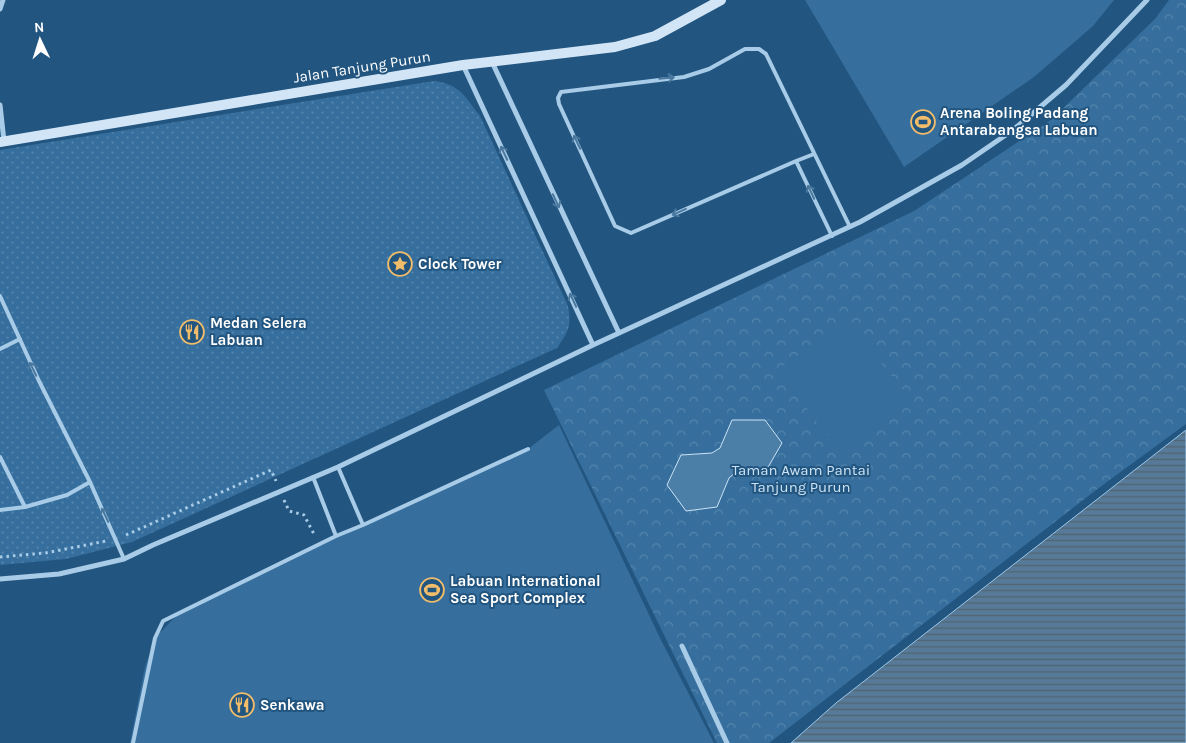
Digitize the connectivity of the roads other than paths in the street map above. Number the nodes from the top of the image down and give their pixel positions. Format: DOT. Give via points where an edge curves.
graph roads {
  1 [pos="3,0"];
  2 [pos="721,0"];
  3 [pos="1147,0"];
  4 [pos="0,9"];
  5 [pos="492,62"];
  6 [pos="463,65"];
  7 [pos="0,105"];
  8 [pos="2,142"];
  9 [pos="814,154"];
  10 [pos="796,160"];
  11 [pos="850,227"];
  12 [pos="832,236"];
  13 [pos="0,296"];
  14 [pos="619,333"];
  15 [pos="20,339"];
  16 [pos="594,345"];
  17 [pos="0,349"];
  18 [pos="528,449"];
  19 [pos="0,457"];
  20 [pos="338,467"];
  21 [pos="313,477"];
  22 [pos="90,482"];
  23 [pos="25,507"];
  24 [pos="0,510"];
  25 [pos="363,526"];
  26 [pos="336,536"];
  27 [pos="124,559"];
  28 [pos="0,579"];
  29 [pos="682,646"];
  30 [pos="133,743"];
  31 [pos="727,743"];
  1 -- 4 [label="street"];
  2 -- 5 [label="street, Jalan Tanjung Purun" via="655,36 614,46"];
  3 -- 11 [label="street" via="1066,85 1013,130 962,165"];
  5 -- 6 [label="street, Jalan Tanjung Purun"];
  5 -- 14 [label="street, one-way"];
  6 -- 8 [label="street, Jalan Tanjung Purun"];
  16 -- 6 [label="street, one-way"];
  7 -- 8 [label="street"];
  9 -- 10 [label="lane"];
  10 -- 9 [label="lane, one-way" via="631,234 615,226 558,98 561,92 684,76 709,69 745,48 759,49 766,54"];
  9 -- 11 [label="lane"];
  12 -- 10 [label="lane, one-way"];
  11 -- 12 [label="street"];
  12 -- 14 [label="street"];
  13 -- 15 [label="lane"];
  14 -- 16 [label="street"];
  15 -- 17 [label="lane"];
  22 -- 15 [label="lane, one-way"];
  16 -- 20 [label="street"];
  18 -- 25 [label="lane"];
  19 -- 23 [label="lane"];
  20 -- 21 [label="street"];
  20 -- 25 [label="lane"];
  21 -- 26 [label="lane"];
  21 -- 27 [label="street"];
  22 -- 23 [label="lane" via="67,495"];
  27 -- 22 [label="lane, one-way"];
  23 -- 24 [label="lane"];
  25 -- 26 [label="lane"];
  26 -- 30 [label="lane" via="163,621 155,638"];
  27 -- 28 [label="street" via="59,574"];
  29 -- 31 [label="street"];
}
